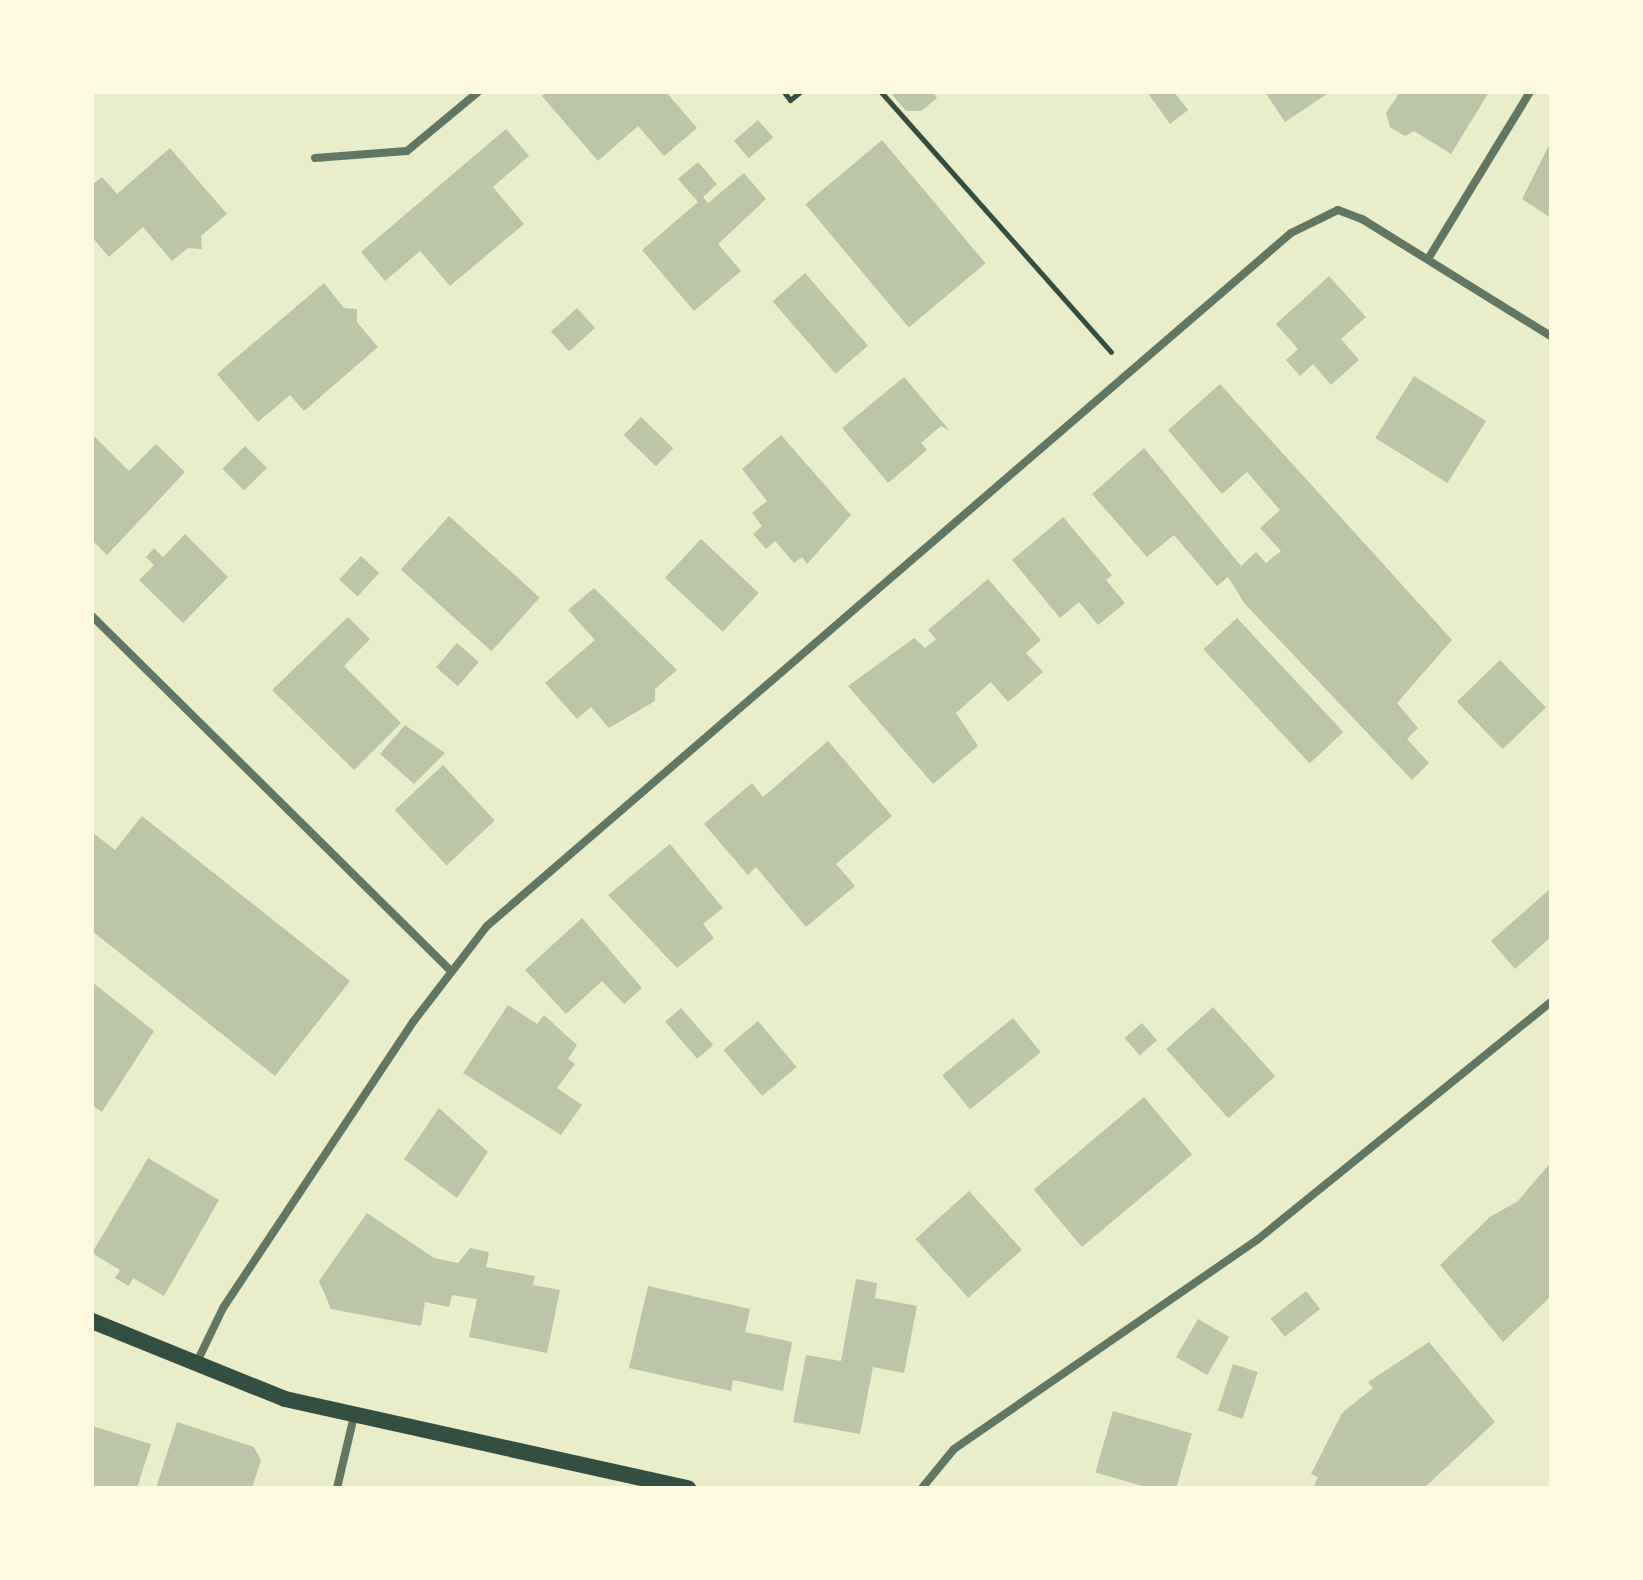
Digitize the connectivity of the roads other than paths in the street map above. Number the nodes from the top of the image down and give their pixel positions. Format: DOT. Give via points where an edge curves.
graph roads {
  1 [pos="478,92"];
  2 [pos="1530,92"];
  3 [pos="315,158"];
  4 [pos="1428,259"];
  5 [pos="1551,336"];
  6 [pos="92,616"];
  7 [pos="451,971"];
  8 [pos="1551,1002"];
  9 [pos="92,1321"];
  10 [pos="195,1366"];
  11 [pos="354,1416"];
  12 [pos="337,1488"];
  13 [pos="688,1488"];
  14 [pos="922,1488"];
  1 -- 3 [label="street" via="407,151"];
  2 -- 4 [label="street"];
  4 -- 5 [label="street"];
  4 -- 7 [label="street" via="1338,210 1313,217 487,926"];
  6 -- 7 [label="street"];
  7 -- 10 [label="street" via="223,1308"];
  8 -- 14 [label="street" via="1257,1240 954,1449"];
  9 -- 10 [label="main road"];
  10 -- 11 [label="main road"];
  11 -- 12 [label="street"];
  11 -- 13 [label="main road"];
}
